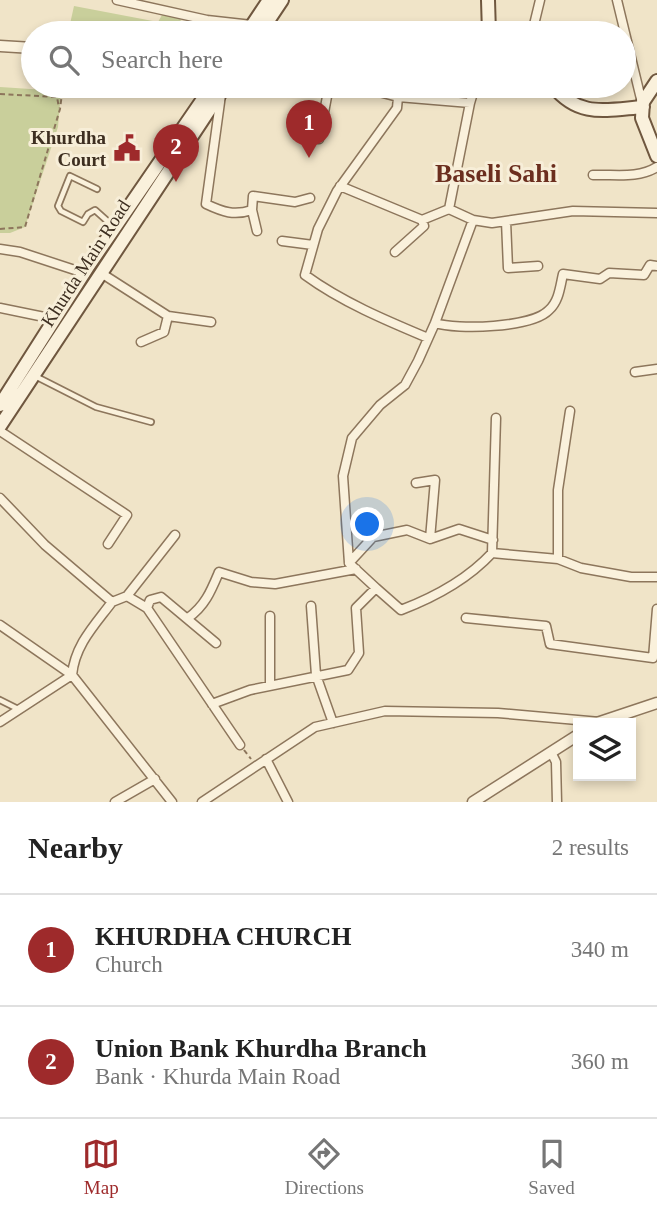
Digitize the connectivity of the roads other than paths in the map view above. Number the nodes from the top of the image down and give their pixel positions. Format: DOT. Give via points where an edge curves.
graph roads {
  1 [pos="117,0"];
  2 [pos="269,0"];
  3 [pos="282,0"];
  4 [pos="488,0"];
  5 [pos="540,0"];
  6 [pos="617,0"];
  7 [pos="211,21"];
  8 [pos="258,21"];
  9 [pos="262,21"];
  10 [pos="489,21"];
  11 [pos="535,21"];
  12 [pos="622,21"];
  13 [pos="0,46"];
  14 [pos="21,47"];
  15 [pos="636,78"];
  16 [pos="655,88"];
  17 [pos="212,98"];
  18 [pos="213,98"];
  19 [pos="218,98"];
  20 [pos="327,98"];
  21 [pos="398,98"];
  22 [pos="412,98"];
  23 [pos="471,98"];
  24 [pos="563,98"];
  25 [pos="470,103"];
  26 [pos="643,107"];
  27 [pos="319,139"];
  28 [pos="657,156"];
  29 [pos="657,167"];
  30 [pos="593,175"];
  31 [pos="341,186"];
  32 [pos="97,189"];
  33 [pos="310,198"];
  34 [pos="252,209"];
  35 [pos="449,209"];
  36 [pos="657,213"];
  37 [pos="422,219"];
  38 [pos="473,219"];
  39 [pos="506,221"];
  40 [pos="115,227"];
  41 [pos="257,231"];
  42 [pos="282,241"];
  43 [pos="313,246"];
  44 [pos="0,249"];
  45 [pos="395,252"];
  46 [pos="538,266"];
  47 [pos="657,266"];
  48 [pos="84,273"];
  49 [pos="102,273"];
  50 [pos="0,308"];
  51 [pos="168,316"];
  52 [pos="54,319"];
  53 [pos="211,322"];
  54 [pos="435,323"];
  55 [pos="428,338"];
  56 [pos="141,342"];
  57 [pos="657,369"];
  58 [pos="30,371"];
  59 [pos="635,372"];
  60 [pos="0,405"];
  61 [pos="570,411"];
  62 [pos="496,418"];
  63 [pos="150,422"];
  64 [pos="0,429"];
  65 [pos="416,484"];
  66 [pos="0,498"];
  67 [pos="176,535"];
  68 [pos="430,538"];
  69 [pos="492,540"];
  70 [pos="108,544"];
  71 [pos="492,553"];
  72 [pos="558,559"];
  73 [pos="353,566"];
  74 [pos="657,577"];
  75 [pos="376,588"];
  76 [pos="127,596"];
  77 [pos="112,602"];
  78 [pos="312,606"];
  79 [pos="147,608"];
  80 [pos="657,609"];
  81 [pos="270,615"];
  82 [pos="188,618"];
  83 [pos="466,618"];
  84 [pos="0,625"];
  85 [pos="216,643"];
  86 [pos="72,675"];
  87 [pos="316,675"];
  88 [pos="270,685"];
  89 [pos="0,700"];
  90 [pos="657,703"];
  91 [pos="212,704"];
  92 [pos="19,709"];
  93 [pos="613,718"];
  94 [pos="573,720"];
  95 [pos="0,722"];
  96 [pos="333,723"];
  97 [pos="573,738"];
  98 [pos="240,745"];
  99 [pos="551,752"];
  100 [pos="266,759"];
  101 [pos="155,779"];
  102 [pos="115,802"];
  103 [pos="172,802"];
  104 [pos="202,802"];
  105 [pos="288,802"];
  106 [pos="473,802"];
  107 [pos="557,802"];
  1 -- 7 [label="street"];
  2 -- 8 [label="main road"];
  3 -- 9 [label="main road"];
  4 -- 10 [label="main road"];
  5 -- 11 [label="street"];
  6 -- 12 [label="street"];
  13 -- 14 [label="street"];
  15 -- 26 [label="street"];
  16 -- 26 [label="main road"];
  17 -- 40 [label="main road, Khurda Main Road"];
  18 -- 49 [label="main road, Khurda Main Road"];
  19 -- 34 [label="street" via="206,204 225,213"];
  20 -- 27 [label="street"];
  21 -- 31 [label="street" via="397,108"];
  22 -- 25 [label="street"];
  23 -- 25 [label="street"];
  24 -- 26 [label="main road" via="582,108"];
  25 -- 35 [label="street"];
  26 -- 28 [label="main road" via="642,118"];
  29 -- 30 [label="street" via="629,175"];
  31 -- 37 [label="street"];
  31 -- 43 [label="street"];
  32 -- 40 [label="lane" via="70,176 58,206 83,222 95,211"];
  33 -- 34 [label="street" via="295,202 253,196"];
  34 -- 41 [label="street"];
  35 -- 37 [label="street"];
  35 -- 38 [label="street"];
  36 -- 39 [label="street" via="573,211"];
  37 -- 45 [label="street" via="424,226"];
  38 -- 39 [label="street"];
  38 -- 54 [label="street"];
  39 -- 46 [label="street" via="508,268"];
  40 -- 48 [label="main road, Khurda Main Road"];
  42 -- 43 [label="street"];
  43 -- 55 [label="street" via="305,275"];
  44 -- 48 [label="street"];
  47 -- 54 [label="street" via="650,265 644,275 609,273 600,279 563,274 557,300 548,312 524,321 486,328"];
  48 -- 52 [label="main road, Khurda Main Road"];
  49 -- 51 [label="street"];
  49 -- 58 [label="main road, Khurda Main Road"];
  50 -- 52 [label="street"];
  51 -- 53 [label="street"];
  51 -- 56 [label="street" via="164,332"];
  52 -- 58 [label="main road, Khurda Main Road"];
  54 -- 55 [label="street"];
  55 -- 73 [label="street" via="405,385 380,405 352,438 343,476"];
  57 -- 59 [label="street"];
  58 -- 60 [label="main road, Khurda Main Road"];
  58 -- 63 [label="lane" via="96,407"];
  58 -- 64 [label="main road, Khurda Main Road"];
  61 -- 72 [label="street" via="558,490"];
  62 -- 69 [label="street"];
  64 -- 70 [label="street" via="127,515"];
  65 -- 68 [label="street" via="435,480"];
  66 -- 77 [label="street" via="45,545"];
  67 -- 76 [label="street"];
  68 -- 69 [label="street" via="459,529"];
  68 -- 73 [label="street" via="407,530 373,537"];
  69 -- 71 [label="street"];
  71 -- 72 [label="street"];
  71 -- 75 [label="street" via="476,570 431,599 401,610"];
  72 -- 74 [label="street" via="581,568"];
  73 -- 75 [label="street"];
  73 -- 82 [label="street" via="275,584 219,572 208,599"];
  75 -- 87 [label="street" via="356,608 359,653 348,670"];
  76 -- 77 [label="street"];
  76 -- 79 [label="street"];
  77 -- 86 [label="street" via="81,643"];
  78 -- 87 [label="street"];
  79 -- 82 [label="street" via="150,600 161,597"];
  79 -- 91 [label="street"];
  80 -- 83 [label="street" via="653,658 550,644 546,626"];
  81 -- 88 [label="street"];
  82 -- 85 [label="street"];
  84 -- 86 [label="street"];
  86 -- 92 [label="street"];
  86 -- 101 [label="street"];
  87 -- 88 [label="street"];
  87 -- 96 [label="street"];
  88 -- 91 [label="street"];
  89 -- 92 [label="lane"];
  90 -- 93 [label="street"];
  91 -- 98 [label="street"];
  92 -- 95 [label="street"];
  94 -- 96 [label="street" via="498,713 385,711"];
  96 -- 100 [label="street" via="315,727"];
  97 -- 99 [label="street"];
  99 -- 106 [label="street"];
  99 -- 107 [label="street" via="556,762"];
  100 -- 104 [label="street"];
  100 -- 105 [label="street"];
  101 -- 102 [label="street"];
  101 -- 103 [label="street"];
}
